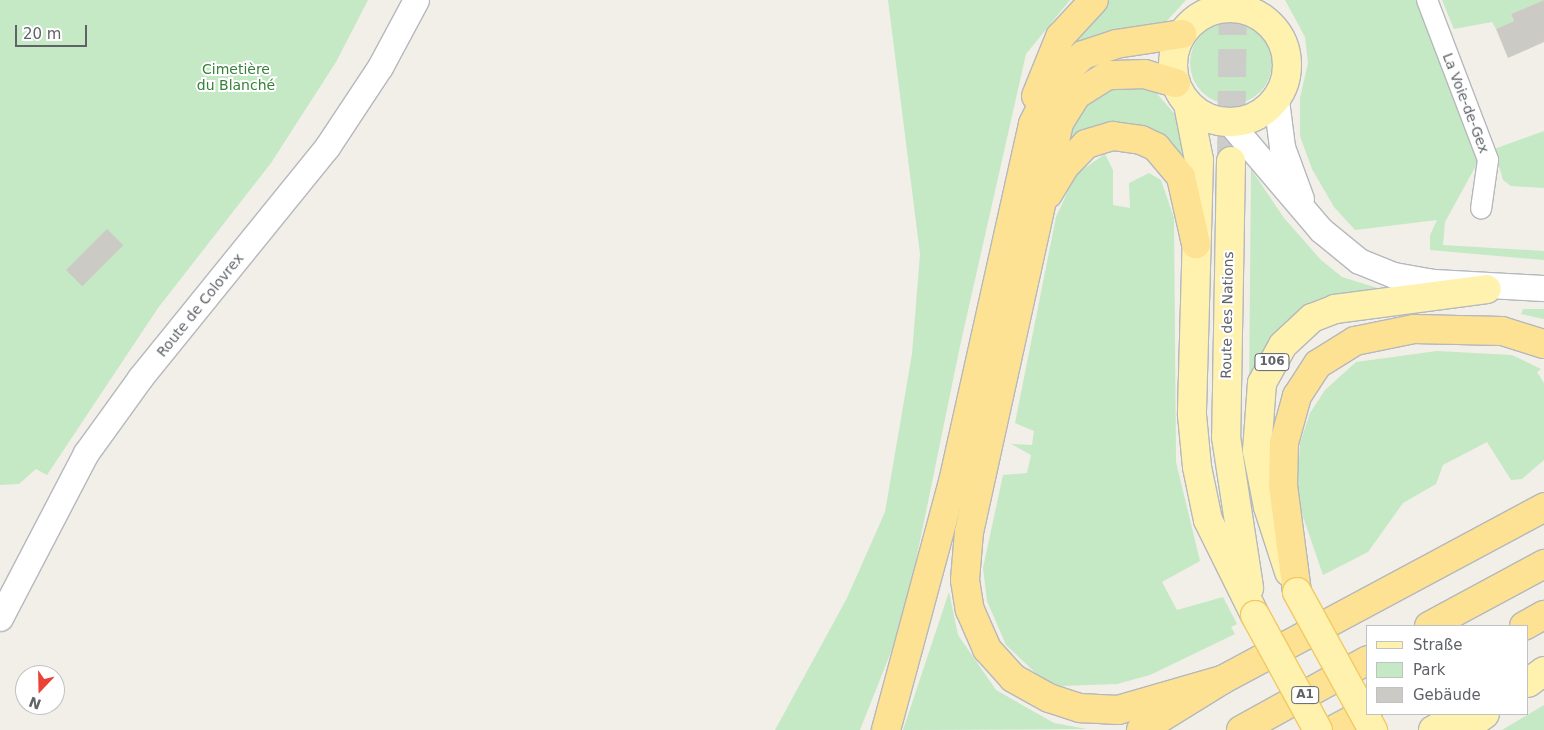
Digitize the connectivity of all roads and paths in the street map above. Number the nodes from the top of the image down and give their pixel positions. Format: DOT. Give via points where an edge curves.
graph roads {
  1 [pos="416,0"];
  2 [pos="1094,0"];
  3 [pos="1266,0"];
  4 [pos="1427,0"];
  5 [pos="1191,18"];
  6 [pos="1272,26"];
  7 [pos="1182,93"];
  8 [pos="1276,100"];
  9 [pos="1229,122"];
  10 [pos="1033,124"];
  11 [pos="1231,161"];
  12 [pos="1481,209"];
  13 [pos="1307,212"];
  14 [pos="1036,226"];
  15 [pos="1196,244"];
  16 [pos="1544,288"];
  17 [pos="1486,289"];
  18 [pos="1544,344"];
  19 [pos="1231,469"];
  20 [pos="1544,487"];
  21 [pos="1544,507"];
  22 [pos="1496,530"];
  23 [pos="1544,564"];
  24 [pos="1297,592"];
  25 [pos="1255,615"];
  26 [pos="1544,615"];
  27 [pos="0,618"];
  28 [pos="1431,625"];
  29 [pos="1526,625"];
  30 [pos="1366,661"];
  31 [pos="1544,669"];
  32 [pos="1529,676"];
  33 [pos="1222,680"];
  34 [pos="1529,682"];
  35 [pos="1366,712"];
  36 [pos="1460,715"];
  37 [pos="1484,715"];
  38 [pos="886,730"];
  39 [pos="1140,730"];
  40 [pos="1241,730"];
  41 [pos="1318,730"];
  42 [pos="1333,730"];
  43 [pos="1373,730"];
  44 [pos="1433,730"];
  45 [pos="1462,730"];
  1 -- 27 [label="street, Route de Colovrex" via="380,68 327,147 140,378 86,453"];
  2 -- 10 [label="highway" via="1050,56 1035,100"];
  3 -- 6 [label="main road"];
  4 -- 12 [label="street, La Voie-de-Gex" via="1488,160"];
  5 -- 6 [label="main road, 106" via="1218,9 1233,8 1248,10"];
  5 -- 7 [label="main road" via="1173,60"];
  5 -- 10 [label="highway" via="1083,55 1052,85"];
  6 -- 8 [label="main road, 106" via="1282,39 1288,70"];
  7 -- 9 [label="main road" via="1204,116"];
  7 -- 14 [label="highway" via="1126,72 1101,78 1077,94 1053,140"];
  7 -- 15 [label="main road" via="1199,160"];
  8 -- 9 [label="main road" via="1253,118"];
  8 -- 13 [label="street, 106" via="1282,147"];
  9 -- 13 [label="street, 106"];
  10 -- 38 [label="highway" via="953,482"];
  11 -- 19 [label="main road, Route des Nations" via="1225,402"];
  13 -- 17 [label="street, 106" via="1335,244 1370,266 1412,279"];
  14 -- 15 [label="highway" via="1053,181 1074,154 1098,139 1127,136 1156,147 1174,166 1186,192"];
  14 -- 33 [label="highway" via="966,547 967,594 978,632 994,658 1018,681 1048,698 1080,708 1135,708"];
  15 -- 25 [label="main road" via="1192,415 1200,489 1222,555"];
  16 -- 17 [label="street, 106"];
  17 -- 24 [label="main road, 106" via="1335,309 1312,318 1294,333 1268,368 1259,405 1257,451 1275,535"];
  18 -- 24 [label="highway" via="1502,331 1414,330 1355,341 1318,364 1294,402 1284,443 1283,485"];
  19 -- 24 [label="main road, Route des Nations" via="1258,534"];
  19 -- 25 [label="main road, Route des Nations"];
  20 -- 22 [label="highway"];
  21 -- 22 [label="highway"];
  22 -- 33 [label="highway"];
  23 -- 28 [label="highway"];
  24 -- 43 [label="main road, 106, bridge"];
  25 -- 41 [label="main road, bridge"];
  26 -- 29 [label="highway"];
  30 -- 40 [label="highway, A1"];
  31 -- 32 [label="main road"];
  31 -- 34 [label="main road"];
  33 -- 39 [label="highway"];
  35 -- 42 [label="highway"];
  36 -- 44 [label="main road"];
  37 -- 45 [label="main road"];
}
